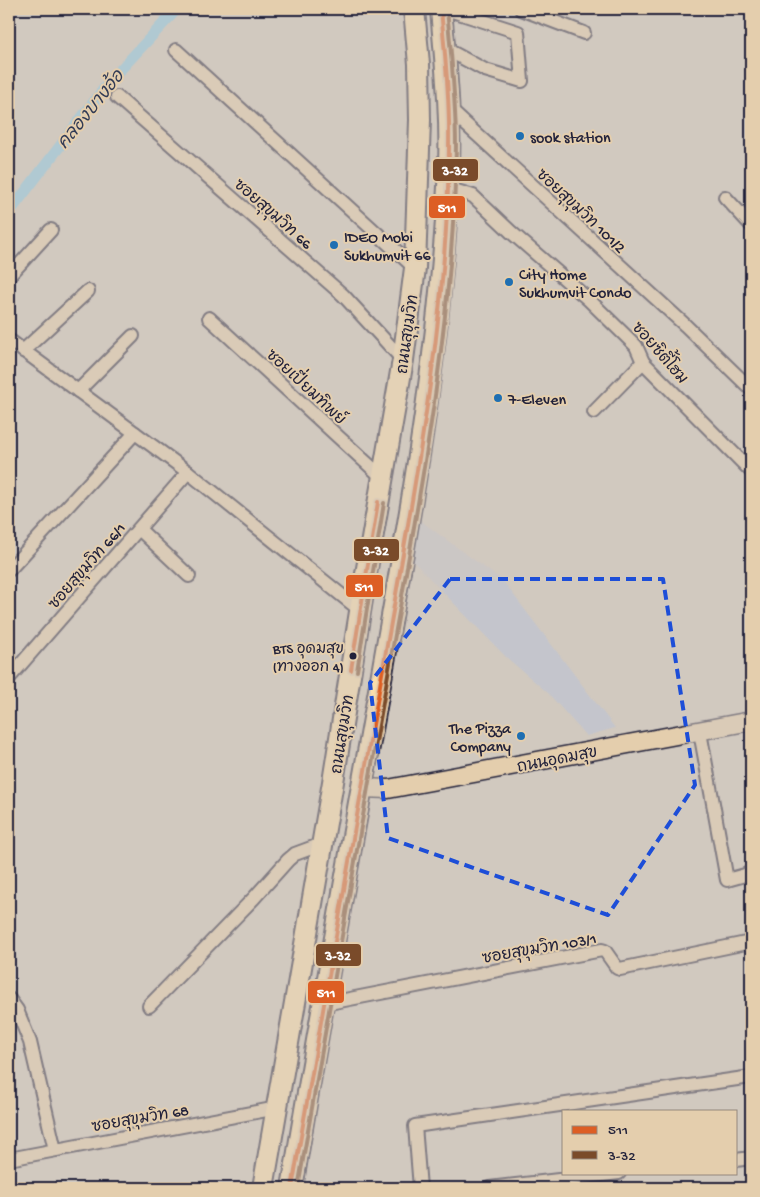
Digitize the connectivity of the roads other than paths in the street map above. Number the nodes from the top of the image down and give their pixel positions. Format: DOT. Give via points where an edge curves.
graph roads {
  1 [pos="414,9"];
  2 [pos="441,9"];
  3 [pos="446,9"];
  4 [pos="521,9"];
  5 [pos="584,33"];
  6 [pos="444,48"];
  7 [pos="176,50"];
  8 [pos="117,96"];
  9 [pos="448,109"];
  10 [pos="447,188"];
  11 [pos="725,197"];
  12 [pos="751,225"];
  13 [pos="51,230"];
  14 [pos="415,268"];
  15 [pos="9,276"];
  16 [pos="88,292"];
  17 [pos="209,318"];
  18 [pos="133,336"];
  19 [pos="14,346"];
  20 [pos="403,360"];
  21 [pos="643,362"];
  22 [pos="751,389"];
  23 [pos="78,391"];
  24 [pos="594,412"];
  25 [pos="135,433"];
  26 [pos="751,471"];
  27 [pos="188,472"];
  28 [pos="382,478"];
  29 [pos="139,529"];
  30 [pos="9,570"];
  31 [pos="189,576"];
  32 [pos="360,610"];
  33 [pos="9,678"];
  34 [pos="751,721"];
  35 [pos="700,732"];
  36 [pos="333,782"];
  37 [pos="362,788"];
  38 [pos="322,844"];
  39 [pos="751,872"];
  40 [pos="751,942"];
  41 [pos="9,999"];
  42 [pos="324,1004"];
  43 [pos="149,1006"];
  44 [pos="751,1077"];
  45 [pos="277,1108"];
  46 [pos="304,1111"];
  47 [pos="55,1150"];
  48 [pos="751,1158"];
  49 [pos="9,1159"];
  50 [pos="738,1160"];
  51 [pos="609,1174"];
  52 [pos="263,1188"];
  53 [pos="292,1188"];
  54 [pos="420,1188"];
  55 [pos="489,1188"];
  1 -- 14 [label="main road, ถนนสุขุมวิท" via="420,120"];
  2 -- 6 [label="main road, ถนนสุขุมวิท"];
  3 -- 6 [label="street" via="518,32 522,81 485,70"];
  4 -- 5 [label="street"];
  6 -- 9 [label="main road, ถนนสุขุมวิท"];
  7 -- 14 [label="street"];
  8 -- 20 [label="street, ซอยสุขุมวิท 66" via="343,295"];
  9 -- 10 [label="main road, ถนนสุขุมวิท"];
  9 -- 22 [label="street, ซอยสุขุมวิท 101/2"];
  10 -- 21 [label="street, ซอยซิตี้โฮม" via="474,196 636,346"];
  10 -- 37 [label="main road, ถนนสุขุมวิท" via="439,304 429,386"];
  11 -- 12 [label="street"];
  13 -- 15 [label="street"];
  14 -- 20 [label="main road, ถนนสุขุมวิท"];
  16 -- 19 [label="street"];
  17 -- 28 [label="street, ซอยเปี่ยมทิพย์"];
  18 -- 23 [label="street"];
  19 -- 23 [label="street"];
  20 -- 28 [label="main road, ถนนสุขุมวิท"];
  21 -- 24 [label="street"];
  21 -- 26 [label="street, ซอยซิตี้โฮม"];
  23 -- 25 [label="street"];
  25 -- 27 [label="street"];
  25 -- 30 [label="street"];
  27 -- 29 [label="street, ซอยสุขุมวิท 66/1"];
  27 -- 32 [label="street"];
  28 -- 32 [label="main road, ถนนสุขุมวิท"];
  29 -- 31 [label="street"];
  29 -- 33 [label="street, ซอยสุขุมวิท 66/1"];
  32 -- 36 [label="main road, ถนนสุขุมวิท"];
  34 -- 35 [label="main road, ถนนอุดมสุข"];
  35 -- 37 [label="main road, ถนนอุดมสุข" via="388,789"];
  35 -- 39 [label="street" via="727,880"];
  36 -- 37 [label="main road"];
  36 -- 38 [label="main road, ถนนสุขุมวิท"];
  37 -- 42 [label="main road, ถนนสุขุมวิท"];
  38 -- 43 [label="street" via="295,854"];
  38 -- 45 [label="main road, ถนนสุขุมวิท"];
  40 -- 42 [label="street, ซอยสุขุมวิท 103/1" via="620,969 602,950"];
  41 -- 47 [label="street" via="30,1042"];
  42 -- 46 [label="main road, ถนนสุขุมวิท"];
  44 -- 54 [label="street" via="415,1126"];
  45 -- 46 [label="main road"];
  45 -- 47 [label="street, ซอยสุขุมวิท 68"];
  45 -- 52 [label="main road, ถนนสุขุมวิท"];
  46 -- 53 [label="main road, ถนนสุขุมวิท"];
  47 -- 49 [label="street, ซอยสุขุมวิท 68"];
  48 -- 50 [label="street"];
  51 -- 55 [label="street"];
}
